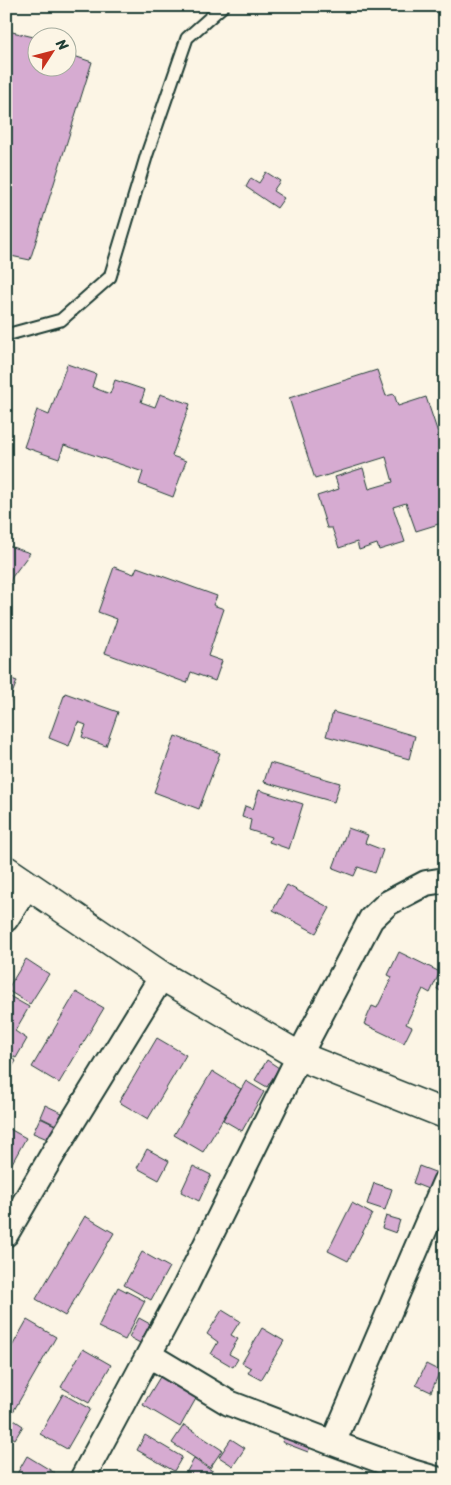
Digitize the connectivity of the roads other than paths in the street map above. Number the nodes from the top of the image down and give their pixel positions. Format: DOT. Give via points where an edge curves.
graph roads {
  1 [pos="223,6"];
  2 [pos="6,335"];
  3 [pos="17,877"];
  4 [pos="445,880"];
  5 [pos="6,920"];
  6 [pos="162,976"];
  7 [pos="300,1056"];
  8 [pos="445,1114"];
  9 [pos="445,1182"];
  10 [pos="6,1234"];
  11 [pos="149,1354"];
  12 [pos="332,1443"];
  13 [pos="412,1475"];
  14 [pos="82,1479"];
  15 [pos="436,1479"];
  1 -- 2 [label="lane" via="187,38 147,154 110,277 61,320"];
  3 -- 5 [label="street"];
  3 -- 6 [label="street"];
  4 -- 7 [label="street" via="426,883 388,903 371,919"];
  6 -- 7 [label="street"];
  6 -- 10 [label="street"];
  7 -- 8 [label="street"];
  7 -- 11 [label="street"];
  9 -- 12 [label="street"];
  11 -- 12 [label="street" via="229,1403"];
  11 -- 14 [label="street"];
  12 -- 13 [label="street"];
  13 -- 15 [label="street"];
}
